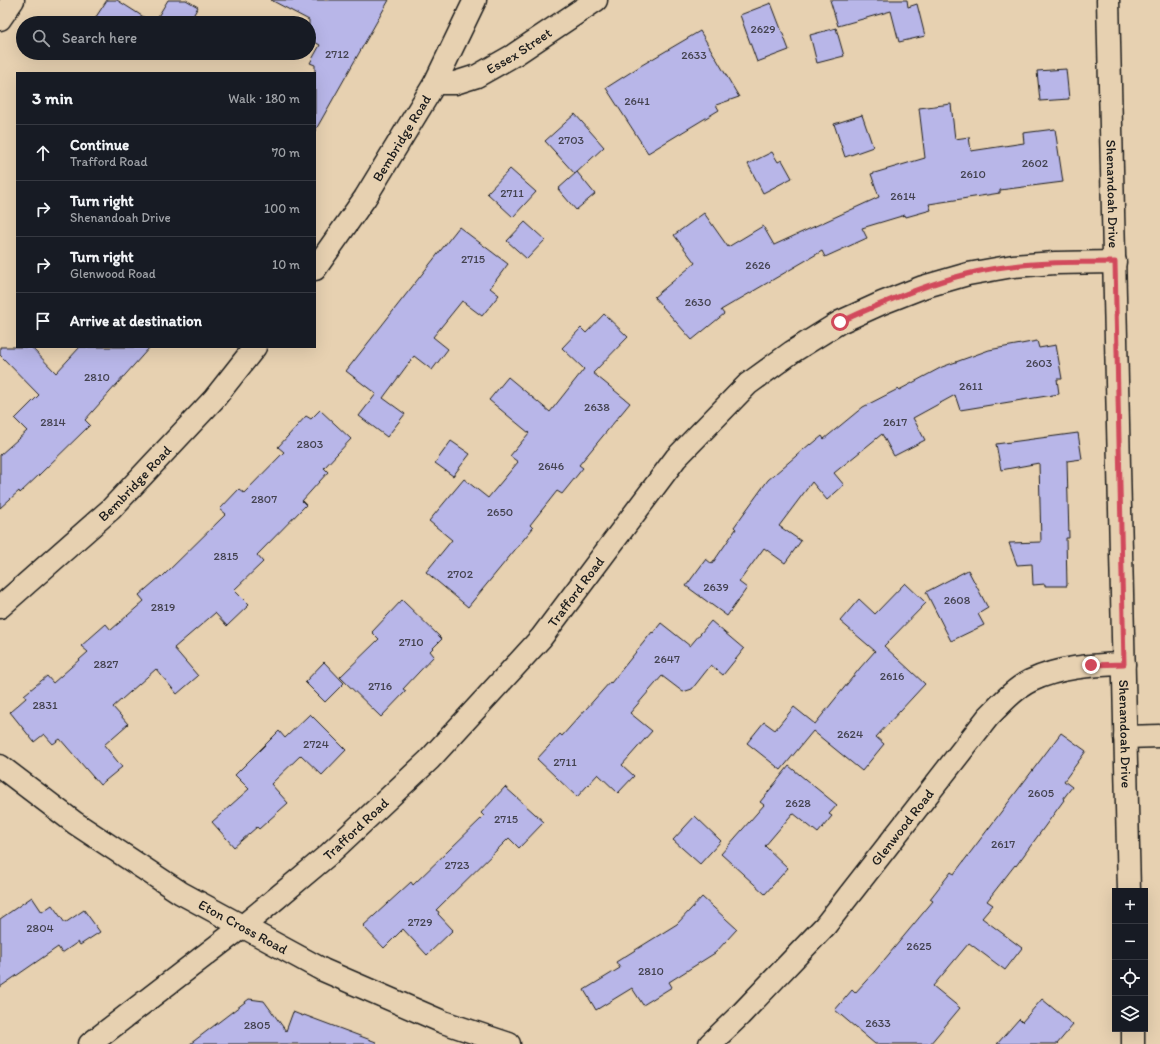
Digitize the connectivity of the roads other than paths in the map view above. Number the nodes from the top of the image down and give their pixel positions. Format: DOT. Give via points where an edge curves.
graph roads {
  1 [pos="13,0"];
  2 [pos="475,0"];
  3 [pos="596,0"];
  4 [pos="1108,0"];
  5 [pos="0,19"];
  6 [pos="435,83"];
  7 [pos="1115,262"];
  8 [pos="316,268"];
  9 [pos="254,348"];
  10 [pos="0,607"];
  11 [pos="1124,664"];
  12 [pos="1160,736"];
  13 [pos="1125,737"];
  14 [pos="0,766"];
  15 [pos="1129,888"];
  16 [pos="243,926"];
  17 [pos="1133,1032"];
  18 [pos="90,1044"];
  19 [pos="509,1044"];
  20 [pos="710,1044"];
  21 [pos="1133,1044"];
  1 -- 5 [label="street"];
  2 -- 6 [label="street, Bembridge Road"];
  3 -- 6 [label="street, Essex Street" via="514,55 477,76 455,83"];
  4 -- 7 [label="street, Shenandoah Drive"];
  6 -- 8 [label="street, Bembridge Road" via="365,198"];
  7 -- 11 [label="street, Shenandoah Drive"];
  7 -- 16 [label="street, Trafford Road" via="1055,262 1013,266 968,274 923,287 840,322 748,384 676,458 541,638 429,760 328,855"];
  9 -- 10 [label="street, Bembridge Road" via="214,399 111,510"];
  11 -- 13 [label="street, Shenandoah Drive"];
  11 -- 20 [label="street, Glenwood Road" via="1077,667 1052,673 1030,681 1010,695 988,717 825,926"];
  12 -- 13 [label="street"];
  13 -- 15 [label="street, Shenandoah Drive"];
  14 -- 16 [label="street, Eton Cross Road" via="75,823 181,893"];
  16 -- 18 [label="street, Trafford Road"];
  16 -- 19 [label="street, Eton Cross Road" via="323,970 443,1022"];
  17 -- 21 [label="street"];
}
